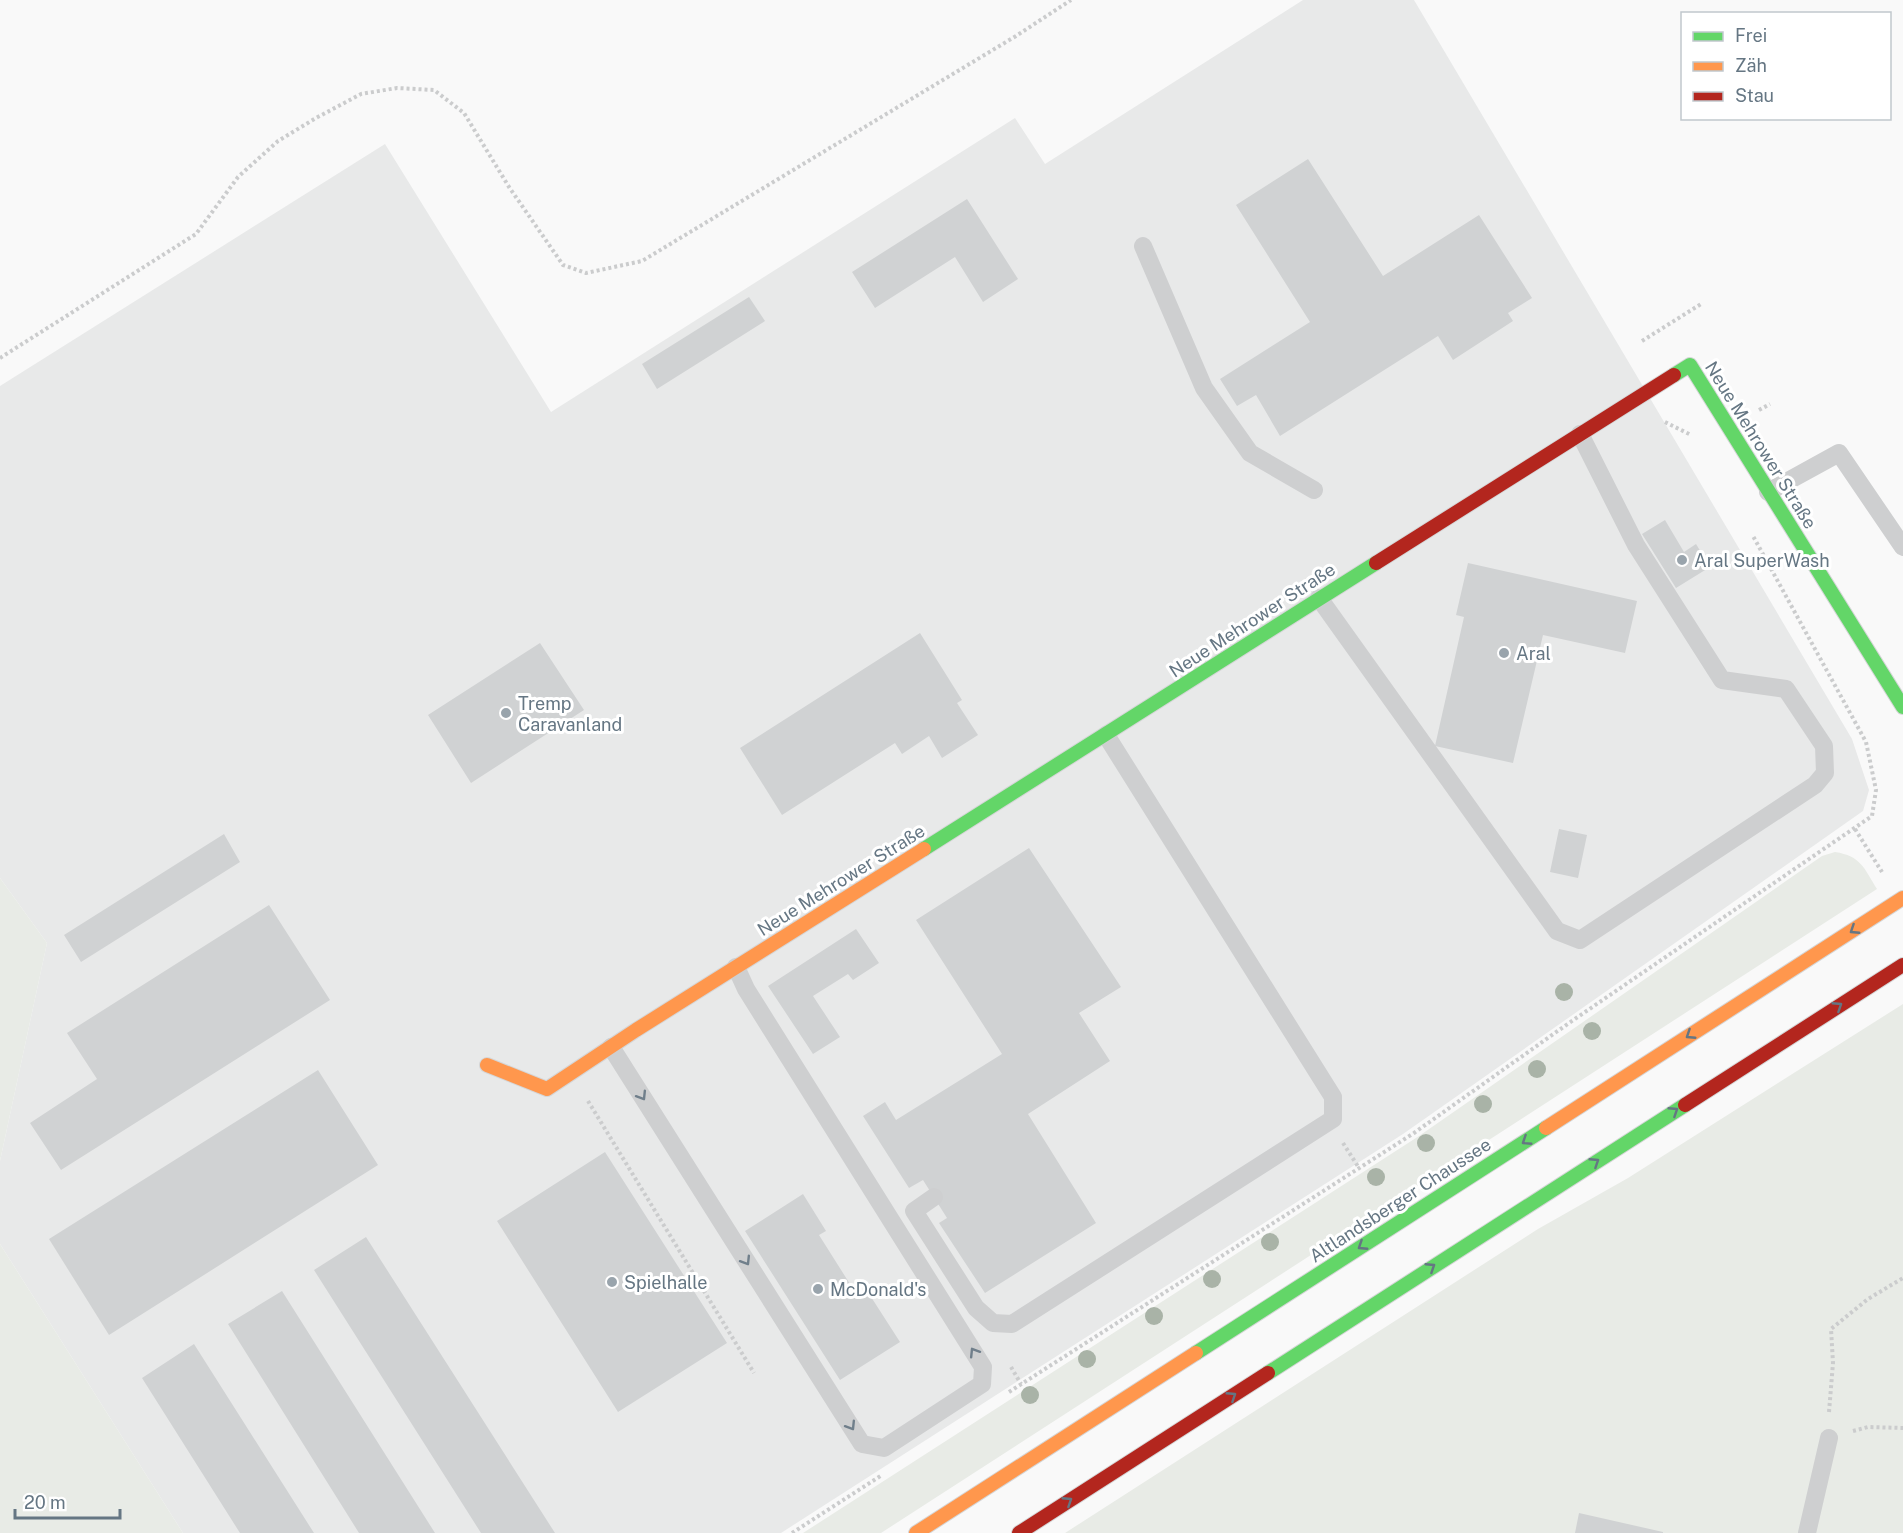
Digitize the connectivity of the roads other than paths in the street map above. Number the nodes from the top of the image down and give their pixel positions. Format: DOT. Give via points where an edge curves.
graph roads {
  1 [pos="1143,246"];
  2 [pos="1580,434"];
  3 [pos="1314,490"];
  4 [pos="1768,492"];
  5 [pos="1903,547"];
  6 [pos="1319,598"];
  7 [pos="1903,707"];
  8 [pos="1106,735"];
  9 [pos="1901,899"];
  10 [pos="1903,964"];
  11 [pos="736,967"];
  12 [pos="611,1047"];
  13 [pos="488,1065"];
  14 [pos="934,1197"];
  15 [pos="1829,1438"];
  16 [pos="916,1533"];
  17 [pos="1019,1533"];
  18 [pos="1807,1533"];
  1 -- 3 [label="lane" via="1204,388 1250,453"];
  2 -- 4 [label="main road, Neue Mehrower Straße" via="1690,365"];
  2 -- 6 [label="main road, Neue Mehrower Straße"];
  2 -- 6 [label="lane" via="1636,545 1722,680 1786,689 1824,746 1825,773 1815,785 1580,940 1557,931"];
  4 -- 5 [label="lane" via="1839,453"];
  4 -- 7 [label="main road, Neue Mehrower Straße"];
  6 -- 8 [label="main road, Neue Mehrower Straße"];
  8 -- 11 [label="main road, Neue Mehrower Straße"];
  8 -- 14 [label="lane" via="1333,1097 1333,1119 1012,1324 993,1323 976,1308 914,1211"];
  9 -- 16 [label="main road, Altlandsberger Chaussee, one-way"];
  17 -- 10 [label="main road, one-way"];
  11 -- 12 [label="main road, Neue Mehrower Straße"];
  12 -- 11 [label="lane, one-way" via="862,1444 884,1448 982,1384 983,1367"];
  12 -- 13 [label="main road, Neue Mehrower Straße" via="547,1089"];
  15 -- 18 [label="lane"];
}
